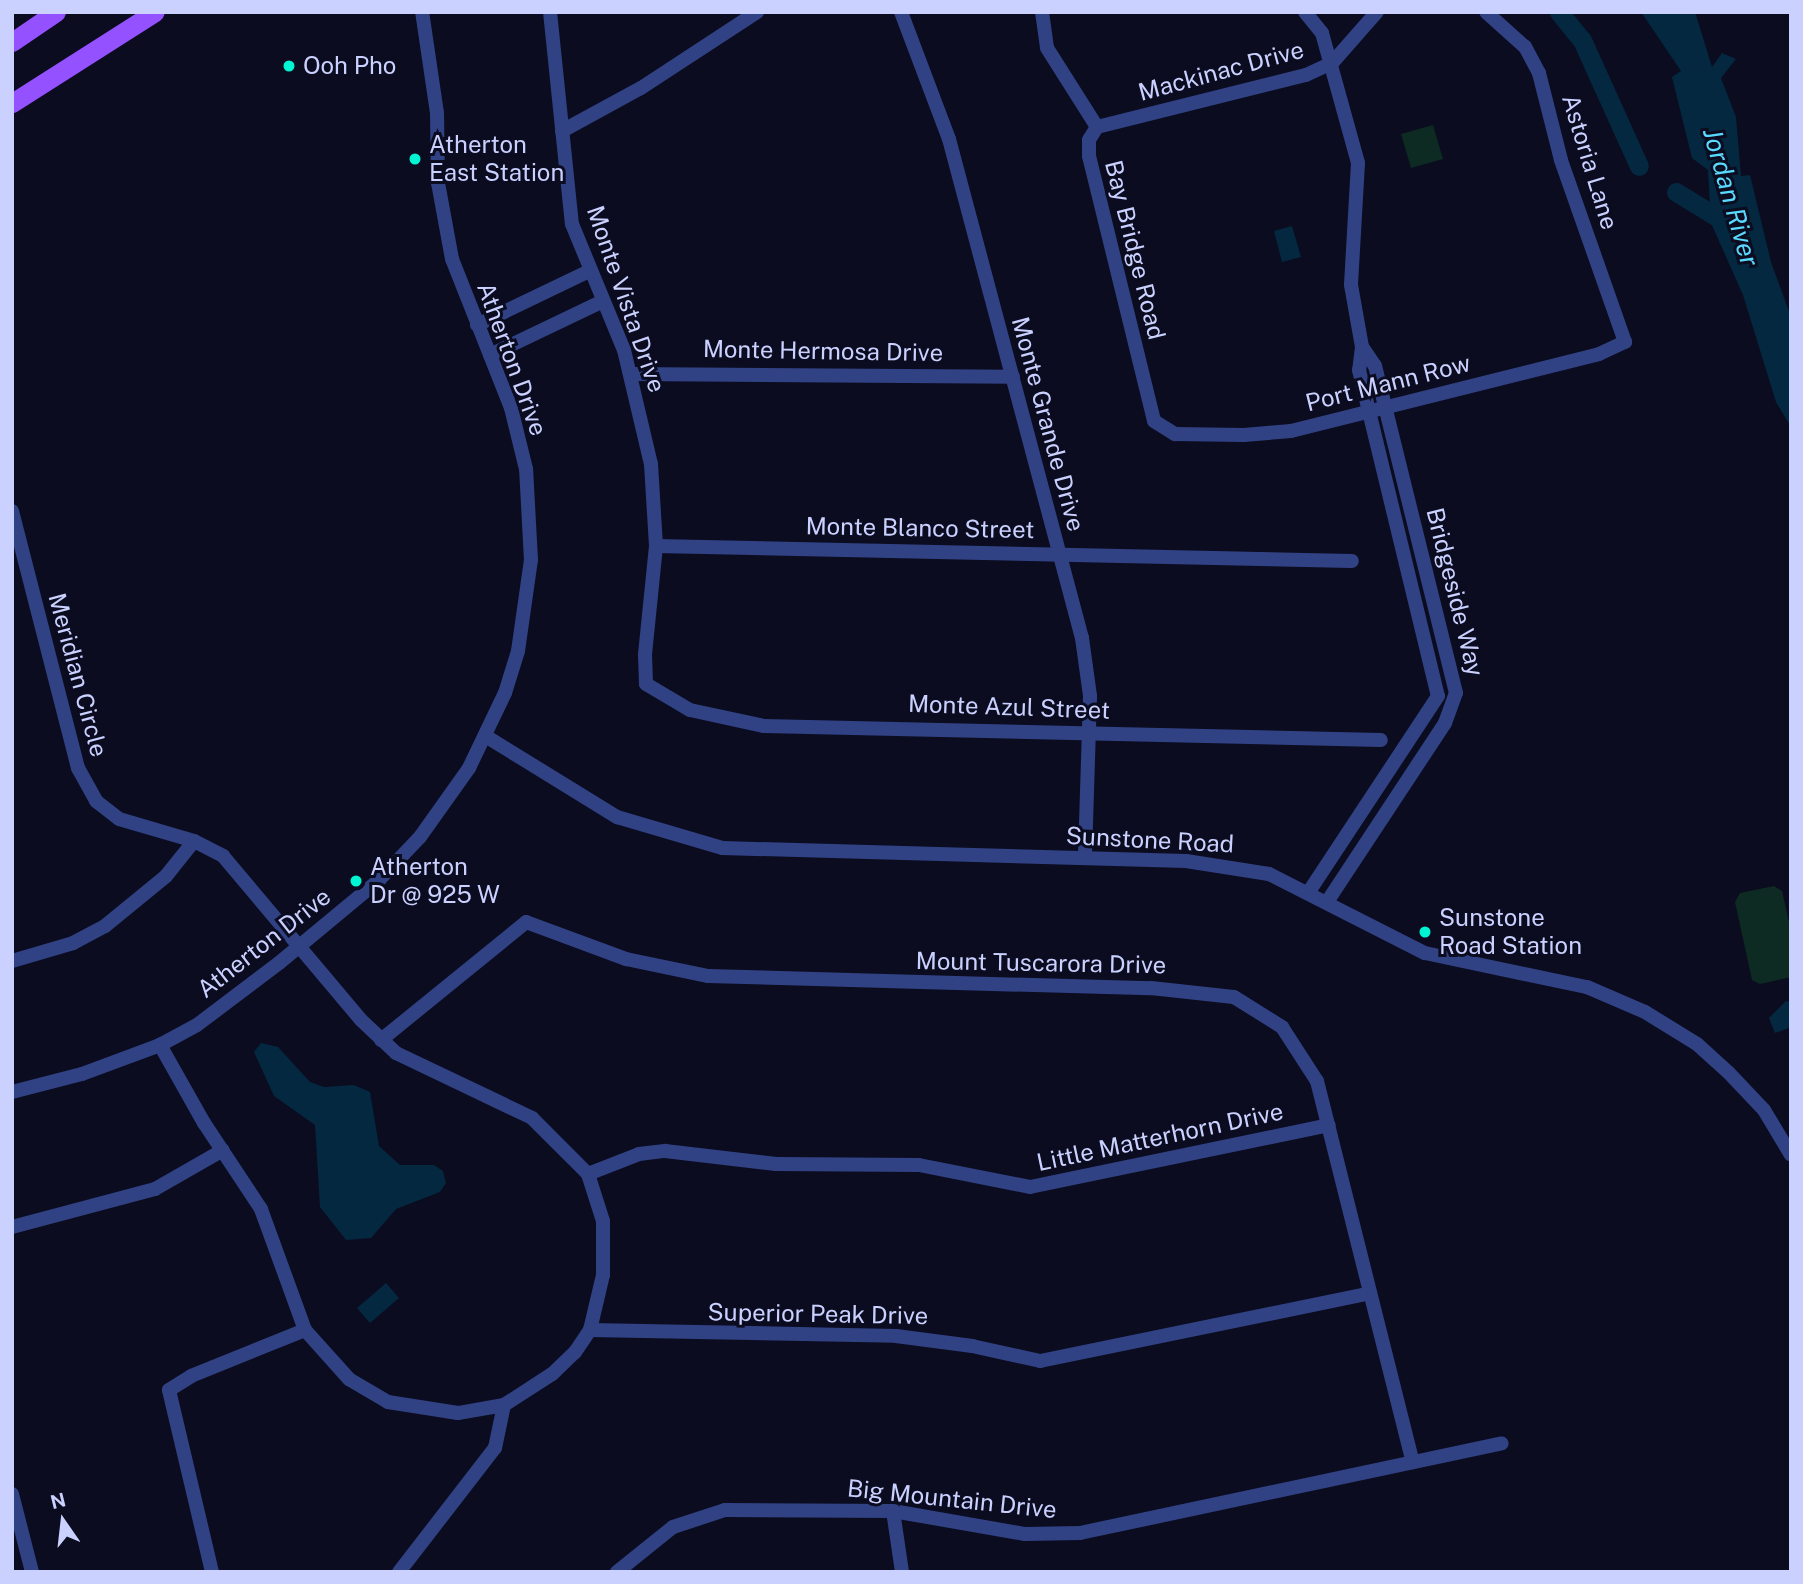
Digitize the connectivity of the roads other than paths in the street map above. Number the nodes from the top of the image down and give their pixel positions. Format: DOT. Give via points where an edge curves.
graph roads {
  1 [pos="56,12"];
  2 [pos="155,12"];
  3 [pos="422,12"];
  4 [pos="550,12"];
  5 [pos="757,12"];
  6 [pos="901,12"];
  7 [pos="1042,12"];
  8 [pos="1305,12"];
  9 [pos="1377,12"];
  10 [pos="1486,12"];
  11 [pos="12,42"];
  12 [pos="1332,63"];
  13 [pos="12,103"];
  14 [pos="1097,127"];
  15 [pos="562,131"];
  16 [pos="589,271"];
  17 [pos="603,301"];
  18 [pos="477,325"];
  19 [pos="1625,342"];
  20 [pos="1362,347"];
  21 [pos="490,355"];
  22 [pos="631,374"];
  23 [pos="1013,377"];
  24 [pos="1385,407"];
  25 [pos="1369,411"];
  26 [pos="1158,427"];
  27 [pos="12,511"];
  28 [pos="656,546"];
  29 [pos="1059,554"];
  30 [pos="1352,561"];
  31 [pos="646,684"];
  32 [pos="1089,732"];
  33 [pos="486,737"];
  34 [pos="1381,740"];
  35 [pos="194,841"];
  36 [pos="1085,858"];
  37 [pos="1309,892"];
  38 [pos="1327,902"];
  39 [pos="301,945"];
  40 [pos="12,961"];
  41 [pos="381,1040"];
  42 [pos="160,1045"];
  43 [pos="12,1092"];
  44 [pos="1329,1125"];
  45 [pos="222,1150"];
  46 [pos="1791,1155"];
  47 [pos="588,1174"];
  48 [pos="12,1227"];
  49 [pos="1370,1293"];
  50 [pos="305,1330"];
  51 [pos="590,1330"];
  52 [pos="504,1405"];
  53 [pos="1502,1443"];
  54 [pos="1413,1462"];
  55 [pos="12,1494"];
  56 [pos="893,1511"];
  57 [pos="32,1572"];
  58 [pos="212,1572"];
  59 [pos="399,1572"];
  60 [pos="617,1572"];
  61 [pos="902,1572"];
  1 -- 11 [label="main road"];
  2 -- 13 [label="main road"];
  3 -- 18 [label="street, Atherton Drive" via="437,113 443,219 452,259"];
  4 -- 15 [label="street, Monte Vista Drive"];
  5 -- 15 [label="street" via="630,95"];
  6 -- 23 [label="street, Monte Grande Drive" via="949,139"];
  7 -- 14 [label="street, Bay Bridge Road" via="1047,48"];
  8 -- 12 [label="street, Bridgeside Way" via="1322,33"];
  9 -- 12 [label="street, Mackinac Drive"];
  10 -- 19 [label="street, Astoria Lane" via="1525,47 1539,73 1561,160"];
  12 -- 14 [label="street, Mackinac Drive" via="1306,75"];
  12 -- 20 [label="street, Bridgeside Way" via="1358,163 1351,285"];
  14 -- 26 [label="street, Bay Bridge Road" via="1089,140 1089,156"];
  15 -- 16 [label="street, Monte Vista Drive" via="572,224"];
  16 -- 17 [label="street, Monte Vista Drive"];
  16 -- 18 [label="street"];
  17 -- 21 [label="street"];
  17 -- 22 [label="street, Monte Vista Drive"];
  18 -- 21 [label="street, Atherton Drive"];
  19 -- 24 [label="street, Port Mann Row" via="1599,354"];
  20 -- 24 [label="street, Bridgeside Way" via="1375,366"];
  20 -- 25 [label="street, Bridgeside Way" via="1359,370"];
  21 -- 33 [label="street, Atherton Drive" via="522,448 531,560 519,651"];
  22 -- 23 [label="street, Monte Hermosa Drive"];
  22 -- 28 [label="street, Monte Vista Drive" via="651,464"];
  23 -- 29 [label="street, Monte Grande Drive"];
  24 -- 25 [label="street, Port Mann Row"];
  24 -- 38 [label="street, Bridgeside Way" via="1456,693 1445,723"];
  25 -- 26 [label="street, Port Mann Row" via="1291,431 1247,435 1175,434"];
  25 -- 37 [label="street, Bridgeside Way" via="1438,696"];
  27 -- 35 [label="street, Meridian Circle" via="78,768 90,790 119,819"];
  28 -- 29 [label="street, Monte Blanco Street"];
  28 -- 31 [label="street, Monte Vista Drive"];
  29 -- 30 [label="street, Monte Blanco Street"];
  29 -- 32 [label="street, Monte Grande Drive" via="1086,661"];
  31 -- 32 [label="street, Monte Azul Street" via="690,710 764,726"];
  32 -- 34 [label="street, Monte Azul Street"];
  32 -- 36 [label="street, Monte Grande Drive"];
  33 -- 36 [label="street, Sunstone Road" via="587,801 649,830 691,842 756,851"];
  33 -- 39 [label="street, Atherton Drive" via="452,798 420,837"];
  35 -- 39 [label="street, Meridian Circle" via="223,856"];
  35 -- 40 [label="street" via="166,876 105,926 74,943"];
  36 -- 37 [label="street, Sunstone Road" via="1220,864 1269,874"];
  37 -- 38 [label="street, Sunstone Road"];
  38 -- 46 [label="street, Sunstone Road" via="1425,953 1587,987 1645,1012 1697,1044 1729,1073 1764,1110"];
  39 -- 41 [label="street, Meridian Circle"];
  39 -- 42 [label="street, Atherton Drive" via="197,1025"];
  41 -- 44 [label="street, Mount Tuscarora Drive" via="526,922 626,959 708,976 1217,993 1267,1014 1298,1045 1317,1081"];
  41 -- 47 [label="street, Meridian Circle" via="413,1064 532,1118"];
  42 -- 43 [label="street, Atherton Drive" via="82,1074"];
  42 -- 45 [label="street"];
  44 -- 47 [label="street, Little Matterhorn Drive" via="1030,1187 919,1165 776,1164 665,1151 639,1154"];
  44 -- 49 [label="street, Mount Tuscarora Drive"];
  45 -- 48 [label="street" via="155,1189"];
  45 -- 50 [label="street" via="245,1181 275,1237"];
  47 -- 51 [label="street" via="603,1221 605,1247"];
  49 -- 51 [label="street, Superior Peak Drive" via="1048,1361 896,1336"];
  49 -- 54 [label="street, Mount Tuscarora Drive"];
  50 -- 52 [label="street" via="349,1379 388,1402 458,1413"];
  50 -- 58 [label="street" via="191,1376 169,1390"];
  51 -- 52 [label="street" via="552,1374"];
  52 -- 59 [label="street" via="495,1448"];
  53 -- 54 [label="street, Big Mountain Drive"];
  54 -- 56 [label="street, Big Mountain Drive" via="1080,1533 1025,1534"];
  55 -- 57 [label="street"];
  56 -- 60 [label="street, Big Mountain Drive" via="724,1510 673,1527"];
  56 -- 61 [label="street"];
}
